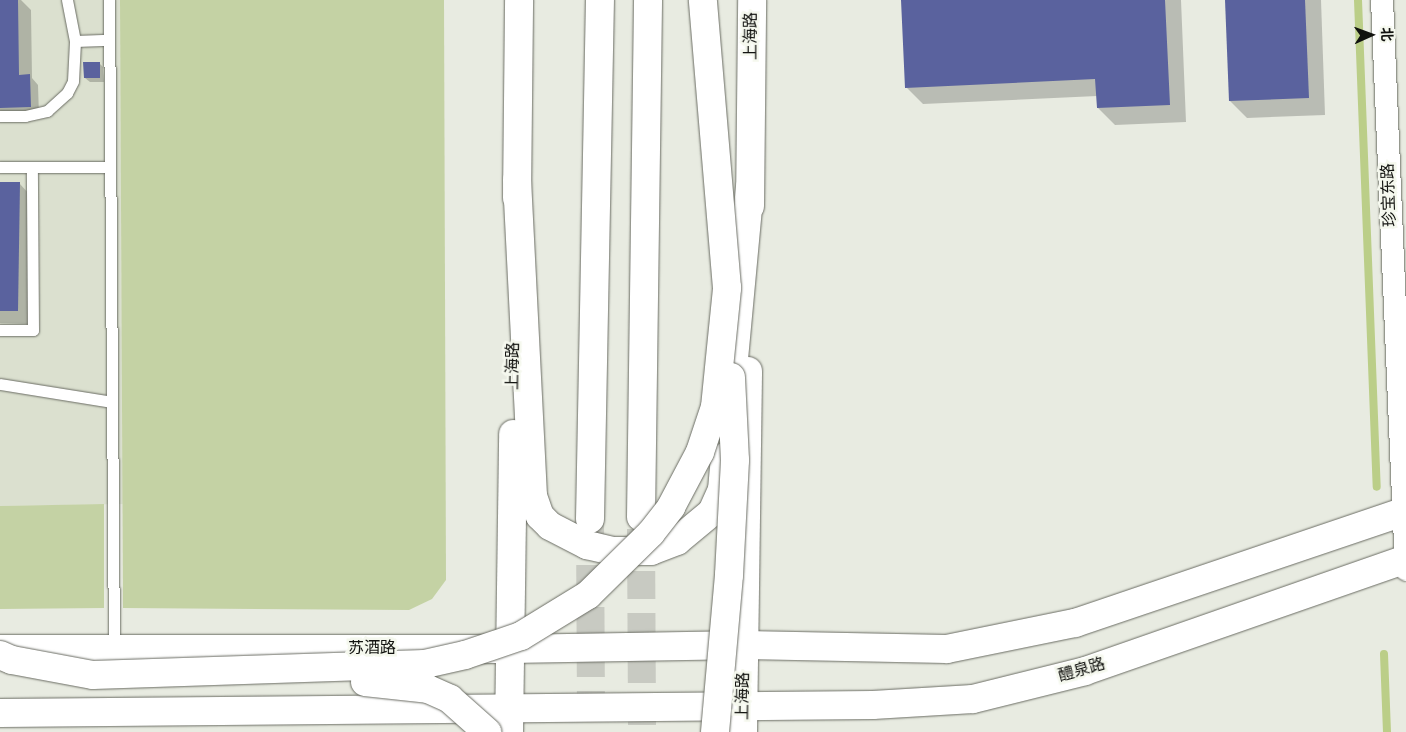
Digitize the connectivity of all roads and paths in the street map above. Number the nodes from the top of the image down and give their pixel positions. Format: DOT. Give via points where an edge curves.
graph roads {
  1 [pos="67,0"];
  2 [pos="109,0"];
  3 [pos="519,0"];
  4 [pos="600,0"];
  5 [pos="648,0"];
  6 [pos="703,0"];
  7 [pos="752,0"];
  8 [pos="1382,0"];
  9 [pos="109,40"];
  10 [pos="75,41"];
  11 [pos="0,116"];
  12 [pos="0,167"];
  13 [pos="32,167"];
  14 [pos="110,167"];
  15 [pos="517,180"];
  16 [pos="750,187"];
  17 [pos="727,288"];
  18 [pos="0,330"];
  19 [pos="0,384"];
  20 [pos="112,402"];
  21 [pos="1405,512"];
  22 [pos="641,517"];
  23 [pos="590,519"];
  24 [pos="1406,559"];
  25 [pos="1406,569"];
  26 [pos="745,646"];
  27 [pos="0,649"];
  28 [pos="114,649"];
  29 [pos="510,649"];
  30 [pos="0,655"];
  31 [pos="179,672"];
  32 [pos="0,713"];
  33 [pos="743,719"];
  34 [pos="509,721"];
  35 [pos="471,722"];
  36 [pos="715,732"];
  1 -- 10 [label="lane"];
  2 -- 9 [label="lane"];
  3 -- 15 [label="main road, 上海路"];
  4 -- 23 [label="main road"];
  5 -- 22 [label="main road"];
  6 -- 17 [label="main road, bridge"];
  7 -- 16 [label="main road, 上海路"];
  8 -- 21 [label="street, 珍宝东路"];
  9 -- 10 [label="lane"];
  9 -- 14 [label="lane"];
  10 -- 11 [label="lane" via="73,81 62,100 36,114"];
  12 -- 13 [label="lane"];
  13 -- 14 [label="lane"];
  13 -- 18 [label="lane" via="33,330"];
  14 -- 20 [label="lane"];
  15 -- 16 [label="main road" via="533,496 540,516 550,526 587,545 613,551 651,551 677,541 712,512 722,490"];
  15 -- 29 [label="main road, 上海路"];
  16 -- 26 [label="main road, 上海路"];
  17 -- 31 [label="main road, bridge" via="718,391 710,427 697,459 679,493 651,533 588,595 521,636 465,655 425,664"];
  17 -- 36 [label="main road, bridge" via="735,460"];
  19 -- 20 [label="lane"];
  20 -- 28 [label="lane"];
  21 -- 24 [label="street, 珍宝东路"];
  21 -- 26 [label="main road" via="1075,623 947,649"];
  24 -- 25 [label="street, 珍宝东路"];
  24 -- 33 [label="main road, 醴泉路" via="1085,671 973,699 873,705"];
  26 -- 29 [label="main road, 苏酒路"];
  26 -- 33 [label="main road, 上海路"];
  27 -- 28 [label="main road, 苏酒路"];
  28 -- 29 [label="main road, 苏酒路"];
  29 -- 34 [label="main road, 上海路"];
  30 -- 31 [label="main road, bridge" via="93,675"];
  31 -- 35 [label="main road, bridge" via="402,684 428,689 450,699"];
  32 -- 35 [label="main road"];
  33 -- 34 [label="main road"];
  34 -- 35 [label="main road"];
}
